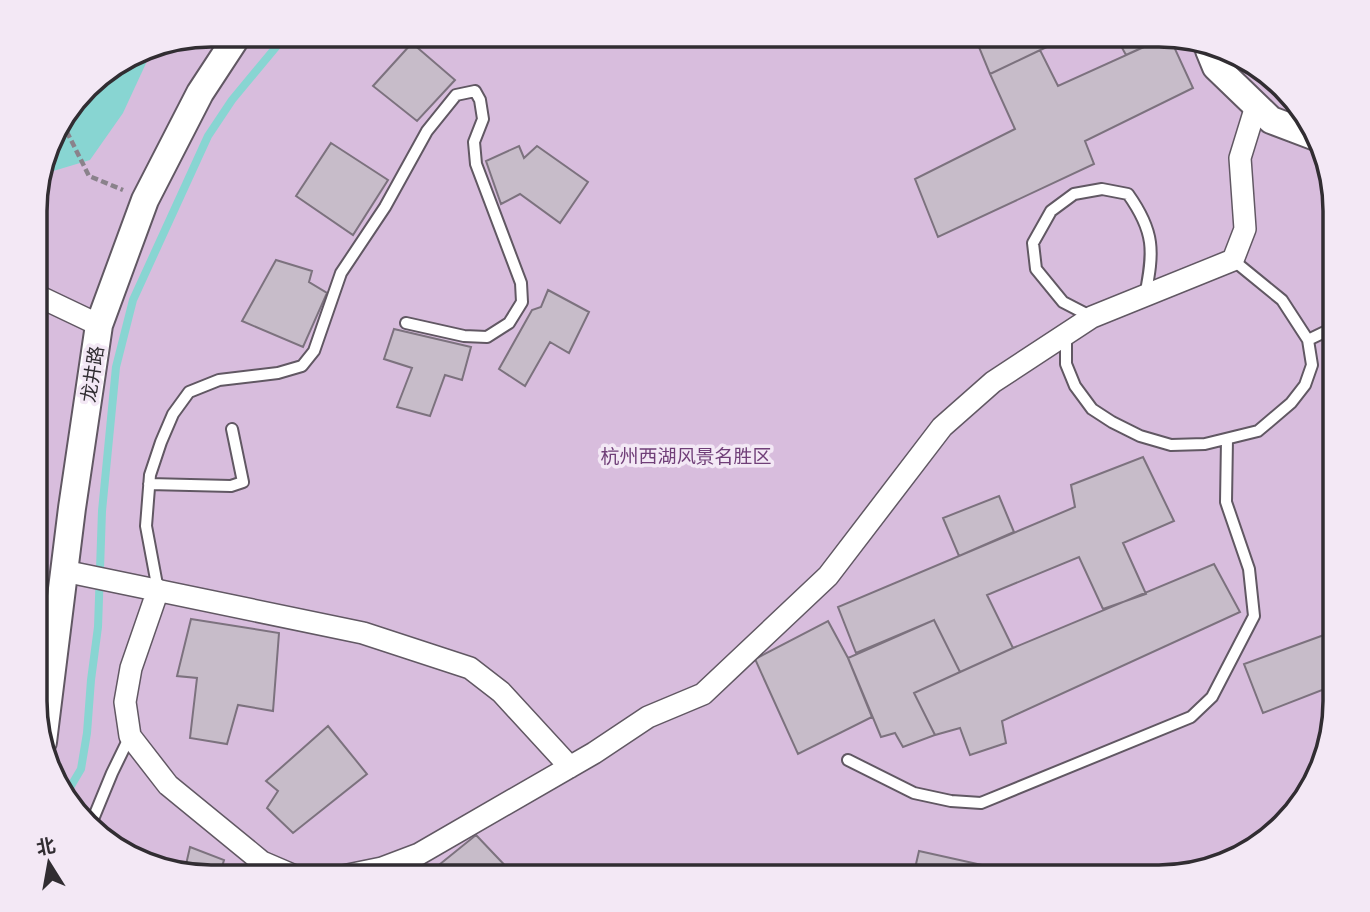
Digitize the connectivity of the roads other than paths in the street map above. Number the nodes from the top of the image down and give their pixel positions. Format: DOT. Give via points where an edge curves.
graph roads {
  1 [pos="230,47"];
  2 [pos="1211,56"];
  3 [pos="1256,106"];
  4 [pos="1303,132"];
  5 [pos="1233,260"];
  6 [pos="1144,296"];
  7 [pos="47,300"];
  8 [pos="1092,317"];
  9 [pos="407,323"];
  10 [pos="100,325"];
  11 [pos="1322,333"];
  12 [pos="1066,334"];
  13 [pos="1308,340"];
  14 [pos="232,429"];
  15 [pos="1227,439"];
  16 [pos="149,484"];
  17 [pos="64,571"];
  18 [pos="158,590"];
  19 [pos="47,706"];
  20 [pos="131,736"];
  21 [pos="848,760"];
  22 [pos="570,767"];
  23 [pos="94,816"];
  24 [pos="269,865"];
  25 [pos="388,865"];
  1 -- 10 [label="street, 龙井路" via="200,93 145,200"];
  2 -- 3 [label="street" via="1216,67"];
  3 -- 4 [label="street" via="1271,120"];
  3 -- 5 [label="street" via="1240,158 1245,229"];
  5 -- 6 [label="street"];
  5 -- 13 [label="lane" via="1282,300"];
  6 -- 8 [label="street"];
  6 -- 8 [label="lane" via="1152,261 1150,240 1143,216 1128,194 1102,189 1074,194 1051,211 1033,243 1036,269 1063,302"];
  7 -- 10 [label="street"];
  8 -- 12 [label="street"];
  9 -- 16 [label="lane" via="487,337 509,323 522,302 521,283 475,164 474,142 483,119 475,91 456,95 427,131 386,207 341,273 314,351 302,366 219,380 189,391 160,442"];
  10 -- 17 [label="street, 龙井路"];
  11 -- 13 [label="lane"];
  12 -- 15 [label="lane" via="1066,363 1092,409 1140,436 1171,445"];
  12 -- 22 [label="street" via="993,382 942,427 828,576 703,694 648,717"];
  13 -- 15 [label="lane" via="1312,365 1305,385 1291,403 1258,431"];
  14 -- 16 [label="lane" via="243,482 231,486"];
  15 -- 21 [label="lane" via="1226,502 1248,569 1254,616 1212,697 1191,717 981,803 914,793"];
  16 -- 18 [label="lane" via="146,526"];
  17 -- 18 [label="street"];
  17 -- 19 [label="street, 龙井路"];
  18 -- 20 [label="street" via="131,667 125,702"];
  18 -- 22 [label="street" via="363,633 470,667 501,692"];
  20 -- 23 [label="lane"];
  20 -- 24 [label="street" via="167,785"];
  22 -- 25 [label="street" via="419,854"];
}
